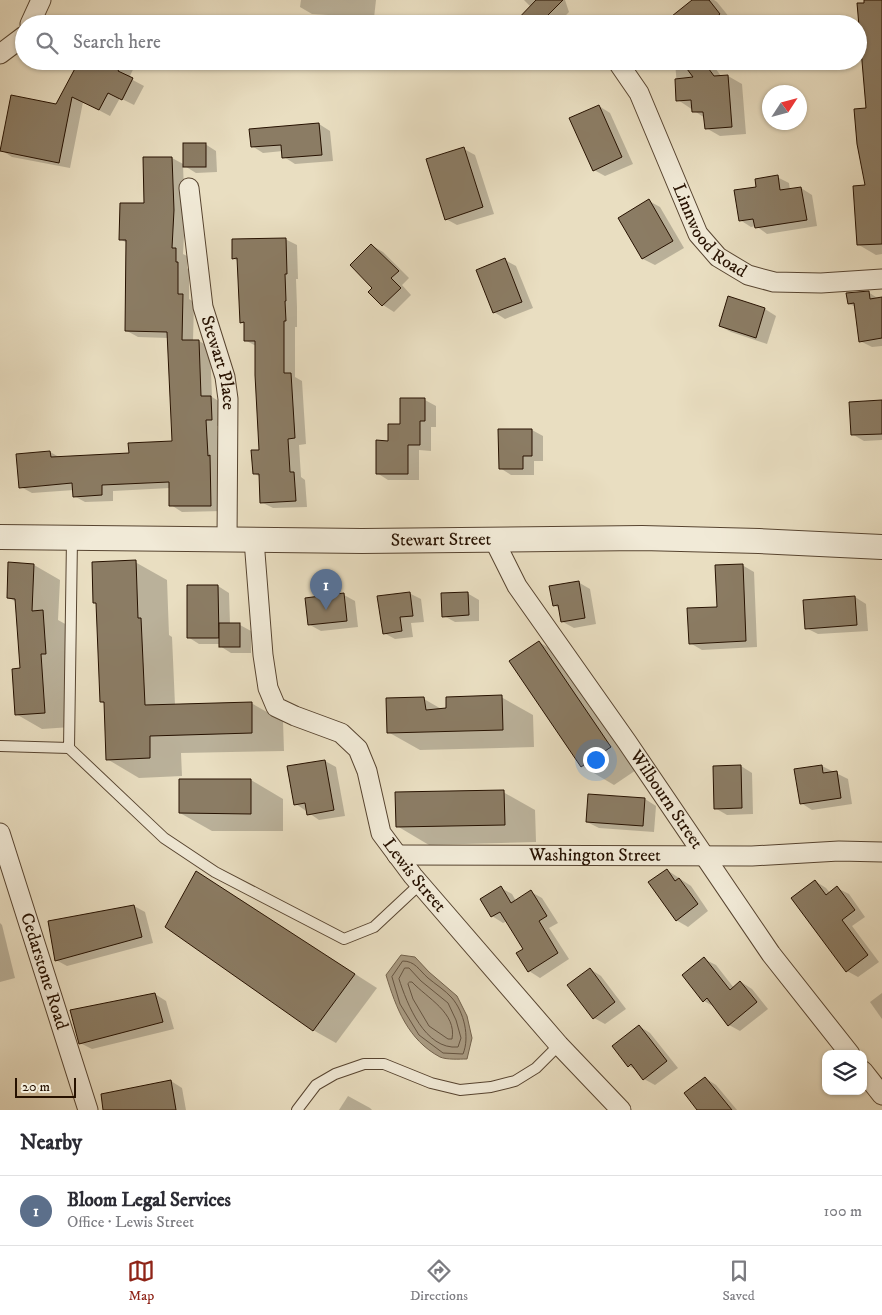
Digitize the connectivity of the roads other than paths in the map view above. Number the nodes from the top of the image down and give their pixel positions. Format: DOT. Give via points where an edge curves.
graph roads {
  1 [pos="41,0"];
  2 [pos="34,15"];
  3 [pos="15,43"];
  4 [pos="0,54"];
  5 [pos="623,70"];
  6 [pos="189,188"];
  7 [pos="882,279"];
  8 [pos="0,537"];
  9 [pos="72,538"];
  10 [pos="228,540"];
  11 [pos="254,540"];
  12 [pos="494,540"];
  13 [pos="882,547"];
  14 [pos="0,746"];
  15 [pos="69,748"];
  16 [pos="0,833"];
  17 [pos="882,852"];
  18 [pos="398,855"];
  19 [pos="704,855"];
  20 [pos="420,884"];
  21 [pos="559,1045"];
  22 [pos="847,1050"];
  23 [pos="867,1076"];
  24 [pos="882,1094"];
  25 [pos="88,1110"];
  26 [pos="297,1110"];
  27 [pos="621,1110"];
  1 -- 2 [label="street"];
  3 -- 4 [label="street"];
  5 -- 7 [label="street, Linnwood Road" via="639,93 698,234 718,257 748,275 774,282"];
  6 -- 10 [label="street, Stewart Place" via="203,307 225,377 228,399"];
  8 -- 9 [label="street, Stewart Street"];
  9 -- 10 [label="street, Stewart Street"];
  9 -- 15 [label="lane"];
  10 -- 11 [label="street, Stewart Street"];
  11 -- 12 [label="street, Stewart Street"];
  11 -- 18 [label="street, Lewis Street" via="263,656 268,688 276,706 341,733 358,749 367,771 381,833"];
  12 -- 13 [label="street, Stewart Street" via="671,539"];
  12 -- 19 [label="street, Wilbourn Street" via="517,586"];
  14 -- 15 [label="lane"];
  15 -- 20 [label="lane" via="164,838 215,872 344,939 374,927"];
  16 -- 25 [label="street, Cedarstone Road"];
  17 -- 19 [label="street, Washington Street"];
  18 -- 19 [label="street, Washington Street"];
  18 -- 20 [label="street, Lewis Street"];
  19 -- 22 [label="street, Wilbourn Street" via="771,954"];
  20 -- 21 [label="street, Lewis Street"];
  21 -- 26 [label="lane" via="536,1068 515,1081 491,1087 460,1090 431,1083 384,1064 364,1064 316,1085"];
  21 -- 27 [label="street, Lewis Street"];
  23 -- 24 [label="street"];
}
